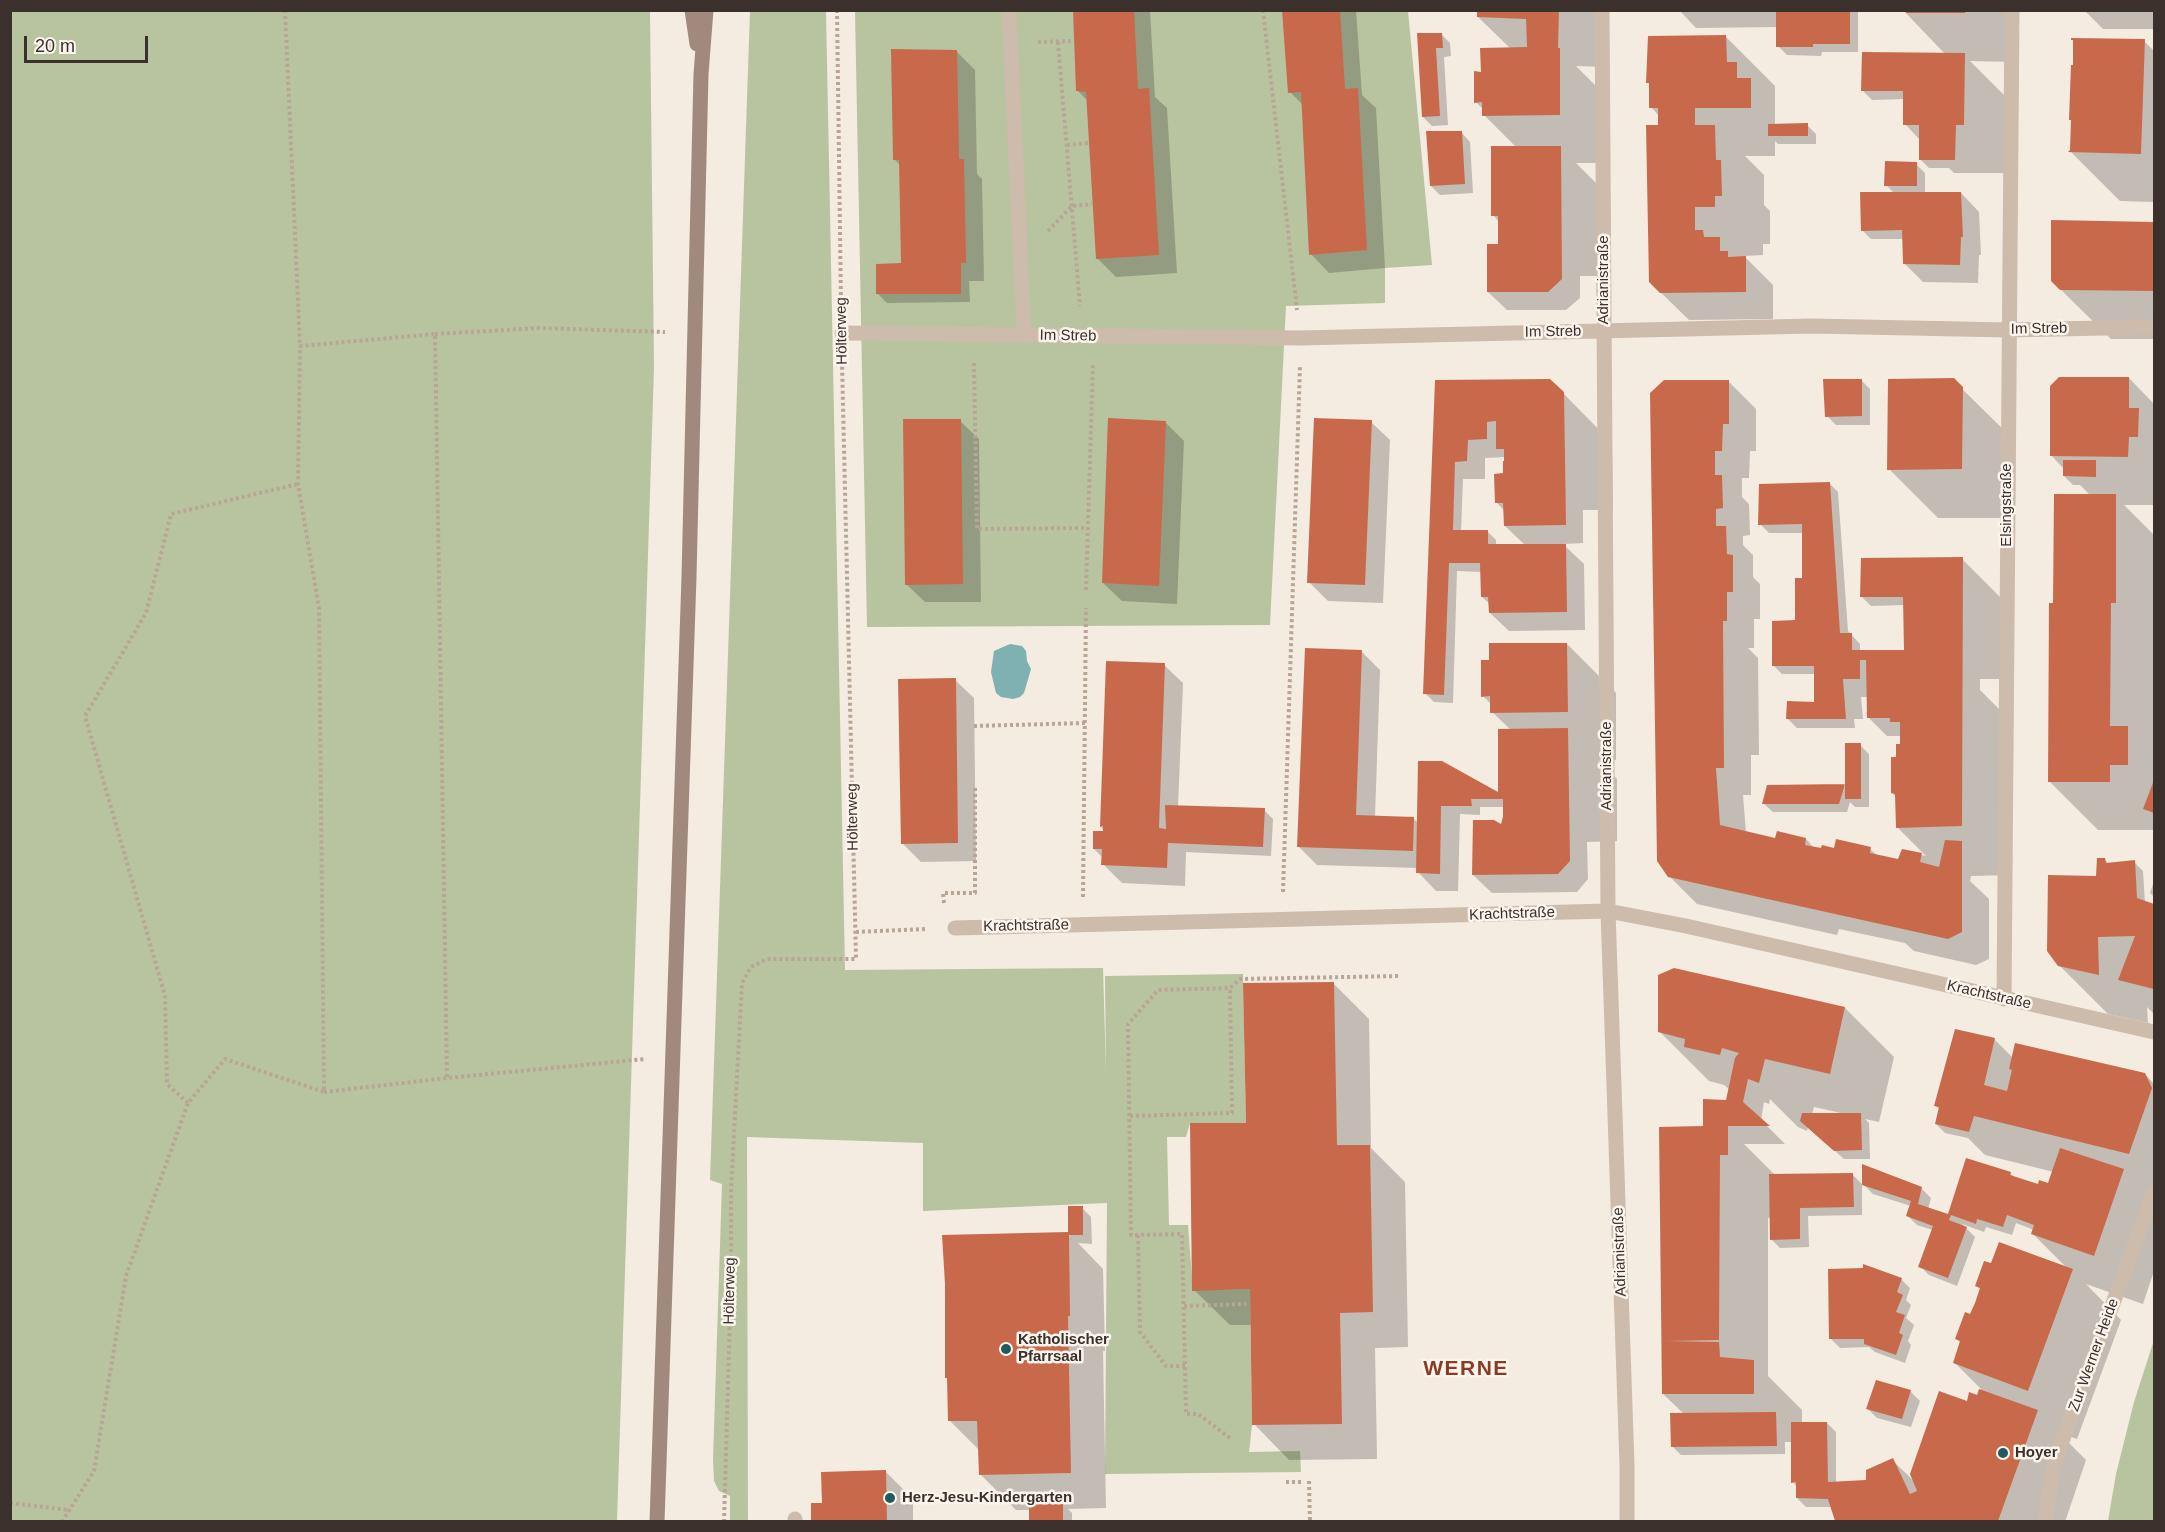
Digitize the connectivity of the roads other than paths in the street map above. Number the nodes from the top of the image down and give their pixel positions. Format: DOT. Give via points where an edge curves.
graph roads {
  1 [pos="692,10"];
  2 [pos="706,10"];
  3 [pos="1009,10"];
  4 [pos="1602,10"];
  5 [pos="2012,10"];
  6 [pos="701,74"];
  7 [pos="2154,327"];
  8 [pos="2008,330"];
  9 [pos="1604,331"];
  10 [pos="842,333"];
  11 [pos="1024,336"];
  12 [pos="1608,911"];
  13 [pos="950,928"];
  14 [pos="2004,999"];
  15 [pos="2154,1032"];
  16 [pos="2154,1192"];
  17 [pos="657,1521"];
  18 [pos="1627,1521"];
  19 [pos="2045,1521"];
  1 -- 6 [label="main road"];
  2 -- 6 [label="main road"];
  3 -- 11 [label="street, Im Streb"];
  4 -- 9 [label="street, Adrianistraße"];
  5 -- 8 [label="street, Elsingstraße"];
  6 -- 17 [label="main road" via="689,577"];
  7 -- 8 [label="street, Im Streb"];
  8 -- 9 [label="street, Im Streb" via="1812,326"];
  8 -- 14 [label="street, Elsingstraße"];
  9 -- 11 [label="street, Im Streb" via="1300,338"];
  9 -- 12 [label="street, Adrianistraße"];
  10 -- 11 [label="street, Im Streb"];
  12 -- 13 [label="street, Krachtstraße"];
  12 -- 14 [label="street, Krachtstraße"];
  12 -- 18 [label="street, Adrianistraße"];
  14 -- 15 [label="street, Krachtstraße"];
  16 -- 19 [label="street, Zur Werner Heide" via="2054,1463"];
}
